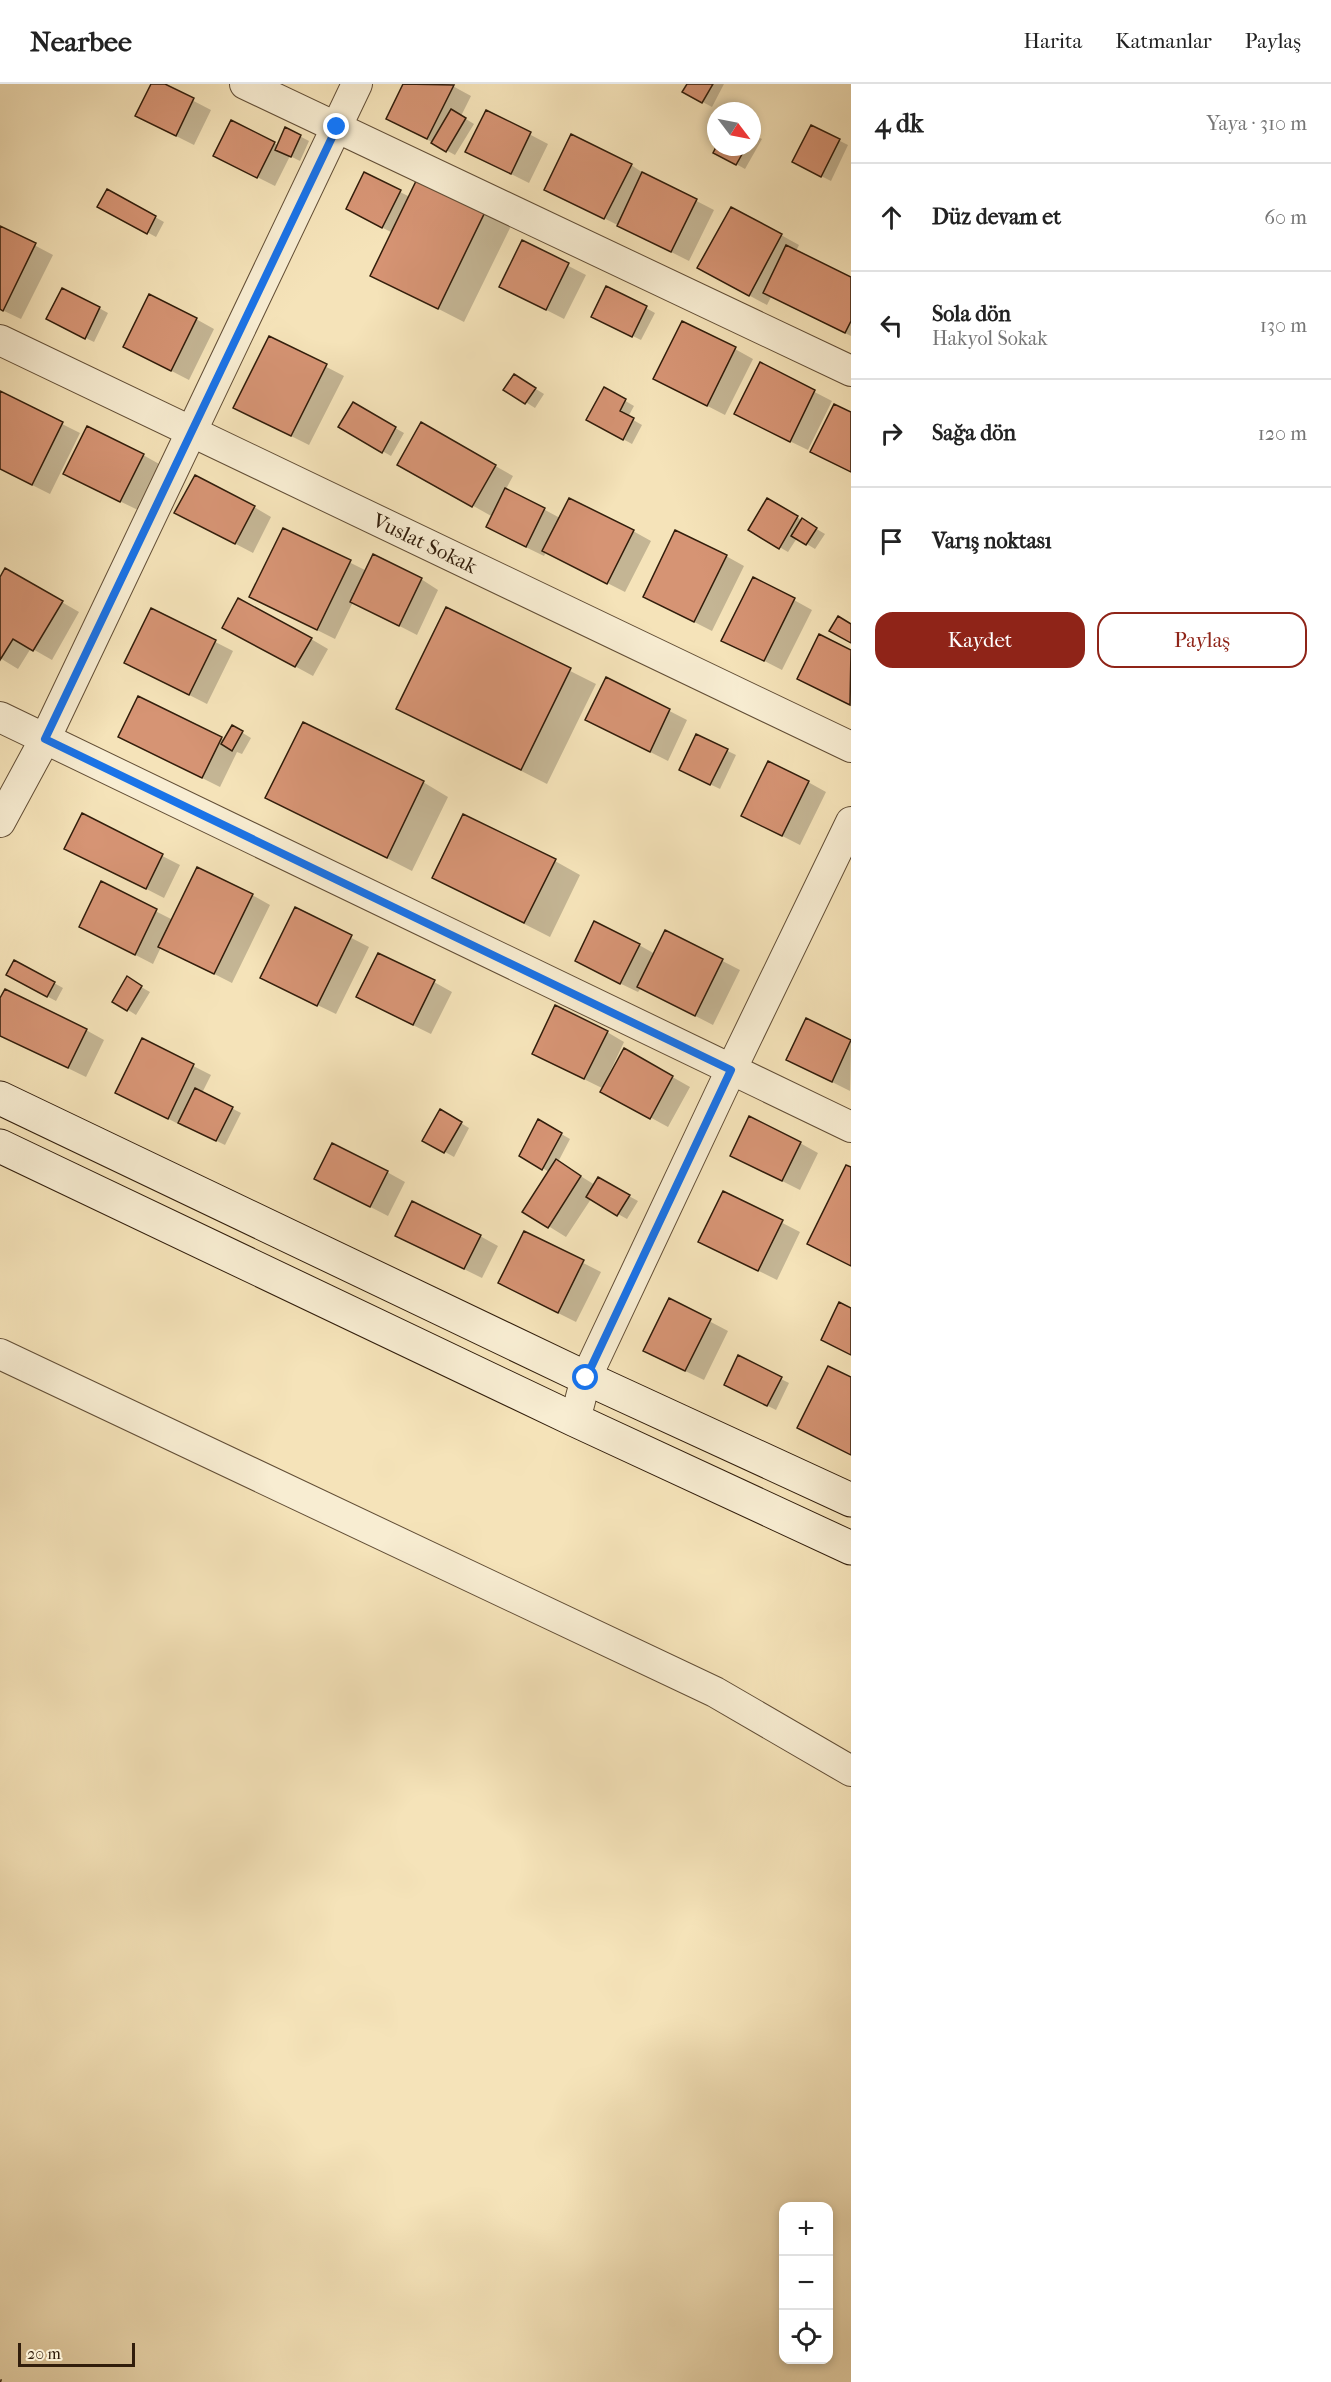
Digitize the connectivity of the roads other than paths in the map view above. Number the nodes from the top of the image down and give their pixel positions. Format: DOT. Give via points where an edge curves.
graph roads {
  1 [pos="246,84"];
  2 [pos="357,84"];
  3 [pos="337,127"];
  4 [pos="0,340"];
  5 [pos="851,371"];
  6 [pos="192,432"];
  7 [pos="0,717"];
  8 [pos="45,739"];
  9 [pos="851,747"];
  10 [pos="0,822"];
  11 [pos="851,822"];
  12 [pos="731,1070"];
  13 [pos="0,1098"];
  14 [pos="851,1127"];
  15 [pos="0,1146"];
  16 [pos="0,1354"];
  17 [pos="586,1378"];
  18 [pos="575,1420"];
  19 [pos="851,1500"];
  20 [pos="851,1548"];
  21 [pos="851,1771"];
  1 -- 3 [label="street"];
  2 -- 3 [label="street"];
  3 -- 5 [label="street"];
  3 -- 6 [label="street"];
  4 -- 6 [label="street, Vuslat Sokak"];
  6 -- 8 [label="street"];
  6 -- 9 [label="street, Vuslat Sokak"];
  7 -- 8 [label="street"];
  8 -- 10 [label="street"];
  8 -- 12 [label="street"];
  11 -- 12 [label="street"];
  12 -- 14 [label="street"];
  12 -- 17 [label="street"];
  13 -- 17 [label="main road"];
  15 -- 18 [label="main road"];
  16 -- 21 [label="street" via="714,1692"];
  17 -- 18 [label="street"];
  17 -- 19 [label="main road"];
  18 -- 20 [label="main road"];
}
